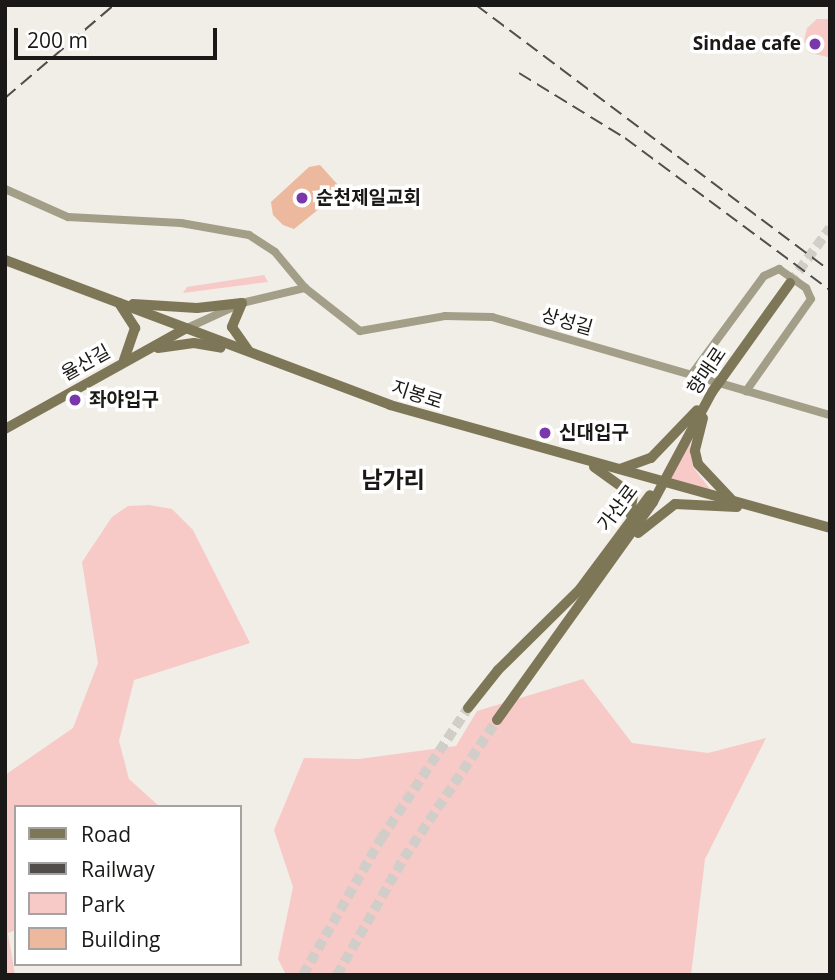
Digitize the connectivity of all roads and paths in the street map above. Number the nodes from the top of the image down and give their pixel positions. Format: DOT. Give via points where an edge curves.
graph roads {
  1 [pos="5,189"];
  2 [pos="5,260"];
  3 [pos="790,283"];
  4 [pos="304,288"];
  5 [pos="119,303"];
  6 [pos="242,303"];
  7 [pos="185,329"];
  8 [pos="253,355"];
  9 [pos="123,362"];
  10 [pos="691,375"];
  11 [pos="715,387"];
  12 [pos="746,391"];
  13 [pos="830,415"];
  14 [pos="5,429"];
  15 [pos="586,462"];
  16 [pos="616,469"];
  17 [pos="661,482"];
  18 [pos="734,502"];
  19 [pos="757,508"];
  20 [pos="830,528"];
  21 [pos="607,561"];
  22 [pos="468,708"];
  23 [pos="497,720"];
  1 -- 4 [label="street, 상성길" via="68,217 181,223 249,235 275,252"];
  2 -- 5 [label="main road, 지봉로"];
  3 -- 11 [label="main road, 향매로"];
  4 -- 6 [label="street"];
  4 -- 10 [label="street, 상성길" via="360,331 477,315"];
  5 -- 6 [label="main road" via="197,309"];
  5 -- 7 [label="main road, 지봉로"];
  5 -- 9 [label="main road" via="135,328"];
  6 -- 7 [label="street"];
  6 -- 8 [label="main road" via="232,320 233,334"];
  7 -- 8 [label="main road, 지봉로"];
  7 -- 9 [label="main road, 율산길"];
  8 -- 9 [label="main road" via="183,343"];
  8 -- 15 [label="main road, 지봉로" via="390,405"];
  9 -- 14 [label="main road, 율산길"];
  10 -- 11 [label="street, 상성길"];
  10 -- 12 [label="street" via="765,276 779,270 806,288 811,299"];
  11 -- 12 [label="street, 상성길"];
  11 -- 16 [label="main road" via="651,458"];
  11 -- 17 [label="main road, 향매로"];
  11 -- 18 [label="main road" via="695,451 708,479"];
  12 -- 13 [label="street, 상성길"];
  15 -- 16 [label="main road, 지봉로"];
  15 -- 21 [label="main road" via="634,499"];
  16 -- 17 [label="main road, 지봉로"];
  17 -- 18 [label="main road, 지봉로"];
  17 -- 21 [label="main road, 가산로"];
  18 -- 19 [label="main road, 지봉로"];
  19 -- 20 [label="main road, 지봉로"];
  19 -- 21 [label="main road" via="668,507"];
  21 -- 22 [label="main road, 가산로"];
  21 -- 23 [label="main road, 가산로"];
}
